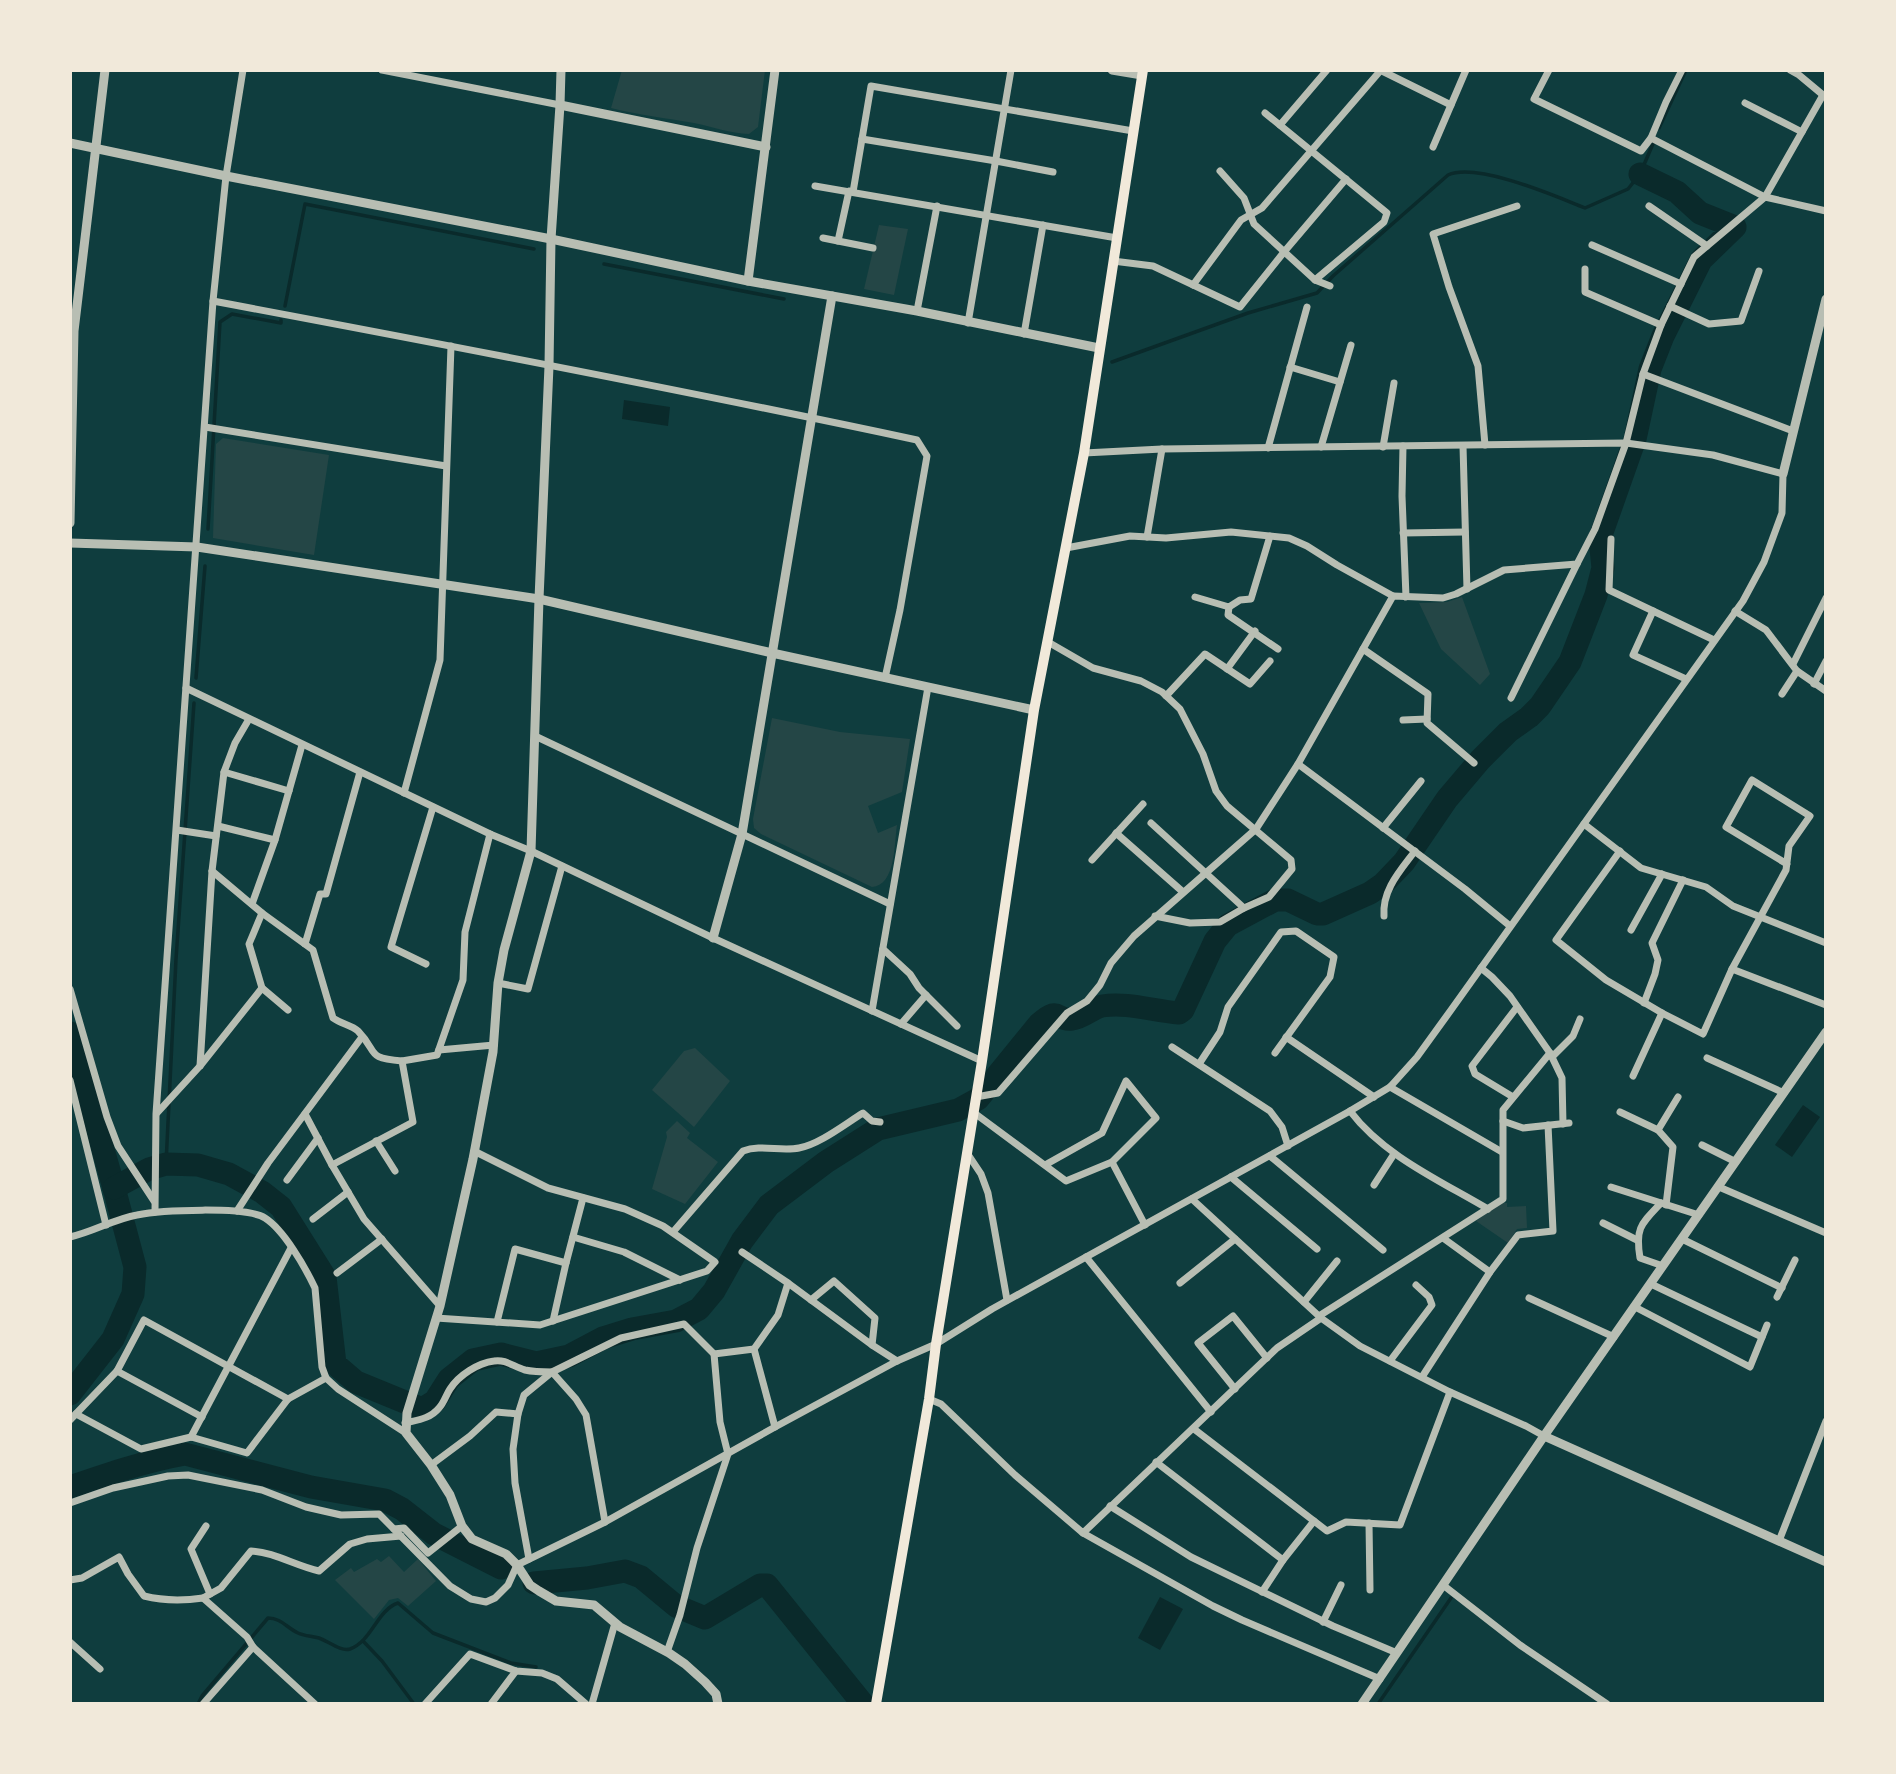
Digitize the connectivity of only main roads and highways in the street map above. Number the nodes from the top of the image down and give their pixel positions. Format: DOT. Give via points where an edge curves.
graph roads {
  1 [pos="1142,73"];
  2 [pos="877,1704"];
  1 -- 2 [label="main road" via="1084,453 1034,710 929,1399"];
}
